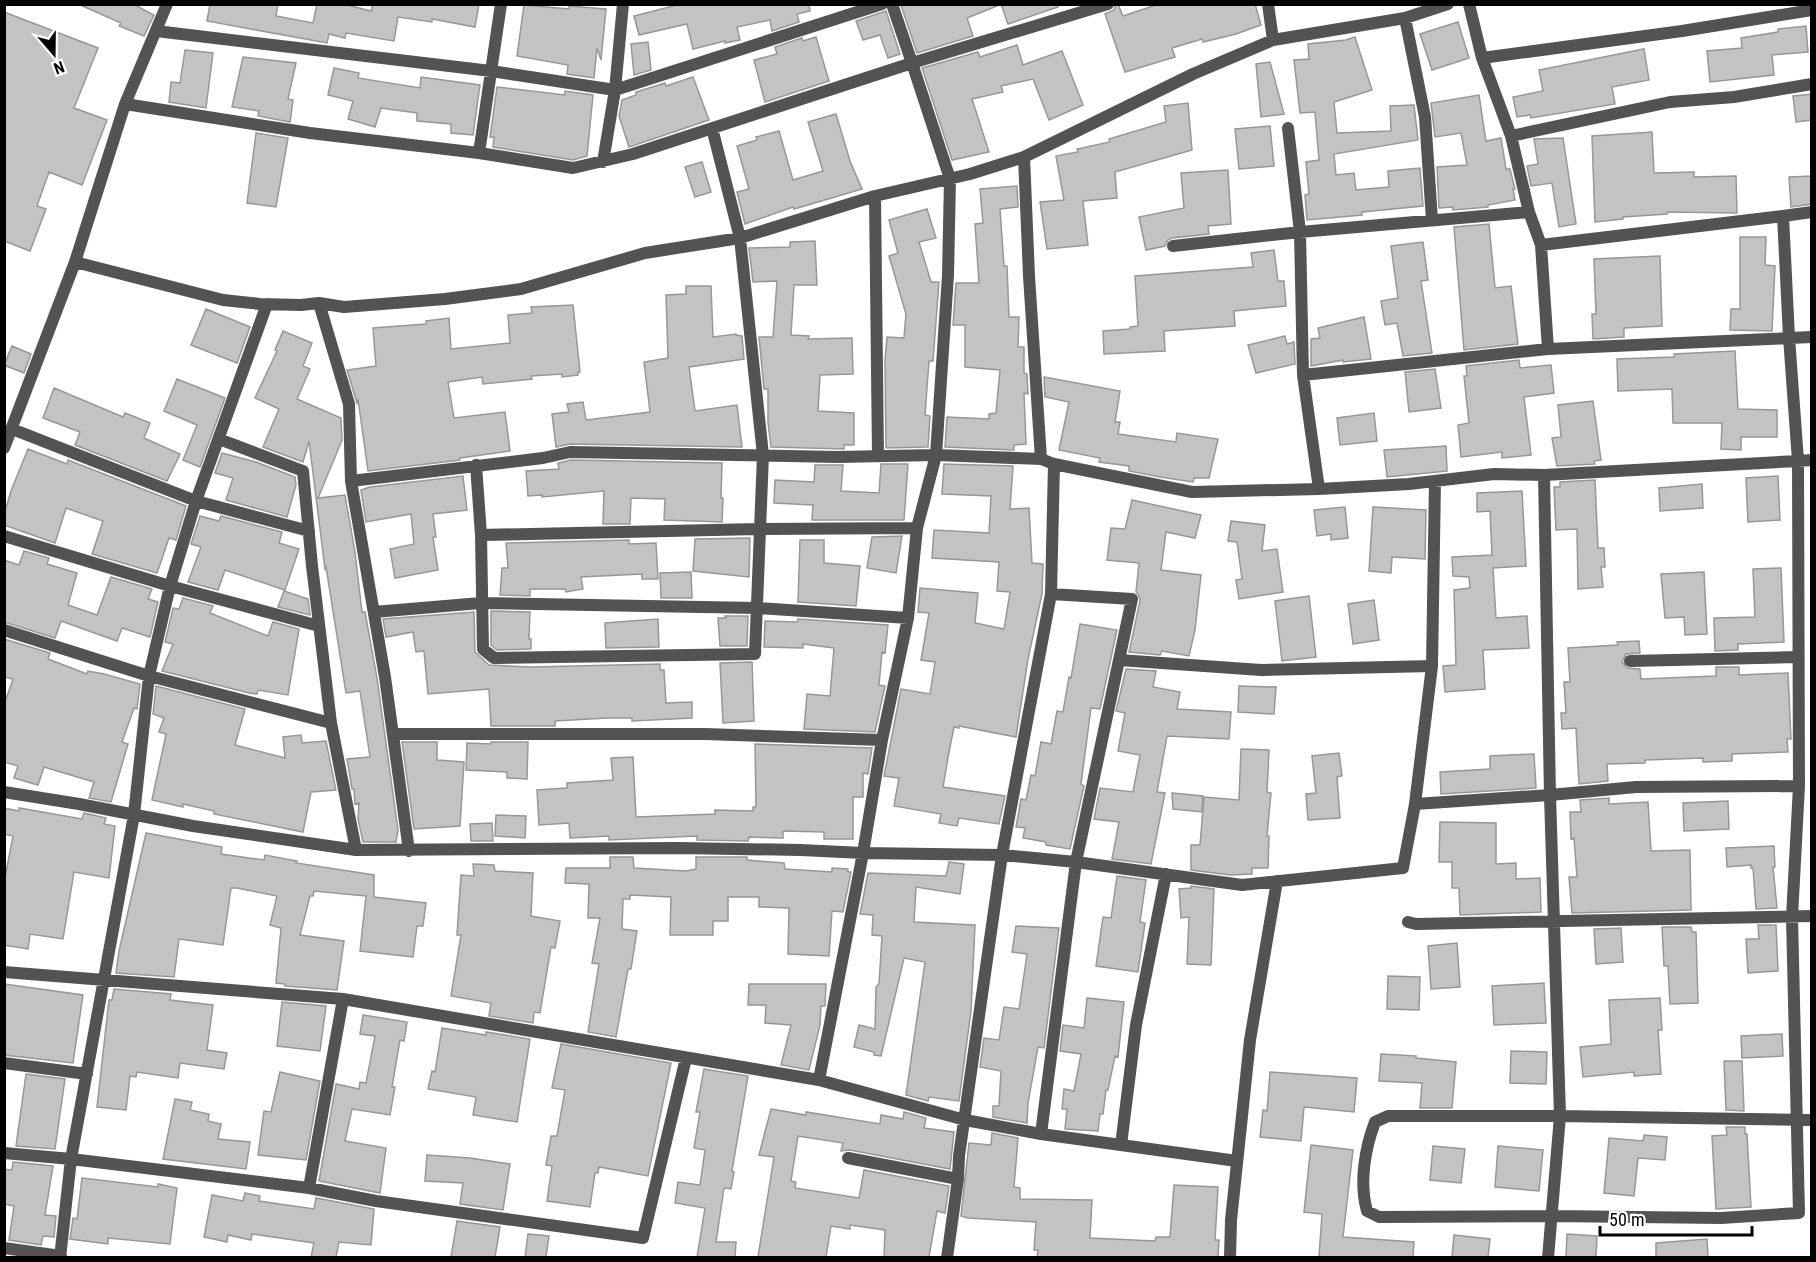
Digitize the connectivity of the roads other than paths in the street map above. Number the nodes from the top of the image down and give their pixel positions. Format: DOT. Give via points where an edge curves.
graph roads {
  1 [pos="167,4"];
  2 [pos="501,4"];
  3 [pos="623,4"];
  4 [pos="882,4"];
  5 [pos="892,4"];
  6 [pos="1108,4"];
  7 [pos="1268,4"];
  8 [pos="1448,4"];
  9 [pos="1469,4"];
  10 [pos="1812,10"];
  11 [pos="1406,18"];
  12 [pos="156,31"];
  13 [pos="1273,40"];
  14 [pos="1482,58"];
  15 [pos="912,63"];
  16 [pos="491,71"];
  17 [pos="1812,84"];
  18 [pos="615,90"];
  19 [pos="125,104"];
  20 [pos="712,128"];
  21 [pos="1288,128"];
  22 [pos="1511,136"];
  23 [pos="479,153"];
  24 [pos="1024,157"];
  25 [pos="603,162"];
  26 [pos="950,178"];
  27 [pos="875,196"];
  28 [pos="1529,212"];
  29 [pos="1812,212"];
  30 [pos="1783,216"];
  31 [pos="1432,220"];
  32 [pos="1300,232"];
  33 [pos="740,238"];
  34 [pos="1541,245"];
  35 [pos="1173,246"];
  36 [pos="75,262"];
  37 [pos="319,303"];
  38 [pos="267,304"];
  39 [pos="1789,337"];
  40 [pos="1812,338"];
  41 [pos="1548,349"];
  42 [pos="1303,375"];
  43 [pos="12,429"];
  44 [pos="219,439"];
  45 [pos="4,448"];
  46 [pos="763,455"];
  47 [pos="936,455"];
  48 [pos="878,456"];
  49 [pos="1041,459"];
  50 [pos="1812,460"];
  51 [pos="1798,461"];
  52 [pos="1054,464"];
  53 [pos="476,465"];
  54 [pos="1544,475"];
  55 [pos="351,481"];
  56 [pos="1435,481"];
  57 [pos="1319,489"];
  58 [pos="196,501"];
  59 [pos="917,528"];
  60 [pos="759,529"];
  61 [pos="309,531"];
  62 [pos="481,535"];
  63 [pos="4,536"];
  64 [pos="170,586"];
  65 [pos="1051,594"];
  66 [pos="481,603"];
  67 [pos="757,608"];
  68 [pos="374,612"];
  69 [pos="908,618"];
  70 [pos="319,626"];
  71 [pos="4,630"];
  72 [pos="1797,657"];
  73 [pos="1119,660"];
  74 [pos="1630,661"];
  75 [pos="1432,666"];
  76 [pos="149,676"];
  77 [pos="331,723"];
  78 [pos="394,734"];
  79 [pos="882,740"];
  80 [pos="1799,786"];
  81 [pos="4,792"];
  82 [pos="1550,795"];
  83 [pos="1415,804"];
  84 [pos="134,815"];
  85 [pos="356,850"];
  86 [pos="409,850"];
  87 [pos="863,853"];
  88 [pos="1002,855"];
  89 [pos="1076,862"];
  90 [pos="1166,873"];
  91 [pos="1277,881"];
  92 [pos="1812,916"];
  93 [pos="1792,917"];
  94 [pos="1408,922"];
  95 [pos="1555,922"];
  96 [pos="4,972"];
  97 [pos="105,980"];
  98 [pos="343,999"];
  99 [pos="686,1058"];
  100 [pos="4,1063"];
  101 [pos="87,1074"];
  102 [pos="819,1080"];
  103 [pos="1560,1116"];
  104 [pos="965,1120"];
  105 [pos="1797,1120"];
  106 [pos="1812,1120"];
  107 [pos="1041,1134"];
  108 [pos="1121,1145"];
  109 [pos="4,1153"];
  110 [pos="848,1158"];
  111 [pos="71,1159"];
  112 [pos="1237,1161"];
  113 [pos="958,1179"];
  114 [pos="309,1188"];
  115 [pos="1552,1216"];
  116 [pos="4,1248"];
  117 [pos="61,1257"];
  118 [pos="947,1257"];
  119 [pos="1230,1257"];
  120 [pos="1548,1257"];
  1 -- 12 [label="street"];
  2 -- 16 [label="street"];
  3 -- 18 [label="street"];
  4 -- 18 [label="street"];
  5 -- 15 [label="street"];
  6 -- 15 [label="street"];
  7 -- 13 [label="street"];
  8 -- 11 [label="street"];
  9 -- 14 [label="street"];
  10 -- 14 [label="street"];
  11 -- 13 [label="street"];
  11 -- 31 [label="street" via="1425,117"];
  12 -- 16 [label="street"];
  12 -- 19 [label="street"];
  13 -- 24 [label="street" via="1193,74"];
  14 -- 22 [label="street"];
  15 -- 20 [label="street"];
  15 -- 26 [label="street"];
  16 -- 18 [label="street"];
  16 -- 23 [label="street"];
  17 -- 22 [label="street" via="1734,97 1670,102"];
  18 -- 25 [label="street"];
  19 -- 23 [label="street" via="310,133"];
  19 -- 36 [label="street"];
  20 -- 25 [label="street"];
  20 -- 33 [label="street"];
  21 -- 32 [label="street"];
  22 -- 28 [label="street"];
  23 -- 25 [label="street" via="573,168"];
  24 -- 26 [label="street"];
  24 -- 49 [label="street"];
  26 -- 27 [label="street"];
  26 -- 47 [label="street"];
  27 -- 33 [label="street"];
  27 -- 48 [label="street"];
  28 -- 31 [label="street"];
  28 -- 34 [label="street"];
  29 -- 30 [label="street"];
  30 -- 34 [label="street"];
  30 -- 39 [label="street"];
  31 -- 32 [label="street"];
  32 -- 35 [label="street"];
  32 -- 42 [label="street"];
  33 -- 37 [label="street" via="645,253 493,294 344,307"];
  33 -- 46 [label="street"];
  34 -- 41 [label="street"];
  36 -- 38 [label="street" via="223,300"];
  36 -- 43 [label="street"];
  37 -- 38 [label="street"];
  37 -- 55 [label="street" via="349,404"];
  38 -- 44 [label="street"];
  39 -- 40 [label="street"];
  39 -- 41 [label="street"];
  39 -- 51 [label="street"];
  41 -- 42 [label="street"];
  42 -- 57 [label="street"];
  43 -- 45 [label="street"];
  43 -- 58 [label="street"];
  44 -- 58 [label="street"];
  44 -- 61 [label="street" via="303,471"];
  46 -- 48 [label="street"];
  46 -- 53 [label="street" via="570,452"];
  46 -- 60 [label="street"];
  47 -- 48 [label="street"];
  47 -- 49 [label="street"];
  47 -- 59 [label="street"];
  49 -- 52 [label="street"];
  50 -- 51 [label="street"];
  51 -- 54 [label="street"];
  51 -- 72 [label="street"];
  52 -- 57 [label="street" via="1192,492"];
  52 -- 65 [label="street"];
  53 -- 55 [label="street"];
  53 -- 62 [label="street"];
  54 -- 56 [label="street" via="1494,474"];
  54 -- 82 [label="street"];
  55 -- 68 [label="street"];
  56 -- 57 [label="street"];
  56 -- 75 [label="street"];
  58 -- 61 [label="street"];
  58 -- 64 [label="street"];
  59 -- 60 [label="street"];
  59 -- 69 [label="street"];
  60 -- 62 [label="street"];
  60 -- 67 [label="street"];
  61 -- 70 [label="street"];
  62 -- 66 [label="street"];
  63 -- 64 [label="street"];
  64 -- 70 [label="street"];
  64 -- 76 [label="street"];
  65 -- 73 [label="street" via="1132,599"];
  65 -- 88 [label="street"];
  66 -- 67 [label="street"];
  66 -- 67 [label="street" via="483,650 494,658 755,654"];
  66 -- 68 [label="street"];
  67 -- 69 [label="street"];
  68 -- 78 [label="street"];
  69 -- 79 [label="street"];
  70 -- 77 [label="street"];
  71 -- 76 [label="street"];
  72 -- 74 [label="street"];
  72 -- 80 [label="street"];
  73 -- 75 [label="street" via="1261,670"];
  73 -- 89 [label="street"];
  75 -- 83 [label="street"];
  76 -- 77 [label="street"];
  76 -- 84 [label="street"];
  77 -- 85 [label="street"];
  78 -- 79 [label="street" via="705,734"];
  78 -- 86 [label="street"];
  79 -- 87 [label="street"];
  80 -- 82 [label="street" via="1636,787"];
  80 -- 93 [label="street"];
  81 -- 84 [label="street"];
  82 -- 83 [label="street"];
  82 -- 95 [label="street"];
  83 -- 91 [label="street" via="1403,868"];
  84 -- 85 [label="street"];
  84 -- 97 [label="street"];
  85 -- 86 [label="street"];
  86 -- 87 [label="street" via="679,848"];
  87 -- 88 [label="street"];
  87 -- 102 [label="street"];
  88 -- 89 [label="street"];
  88 -- 104 [label="street"];
  89 -- 90 [label="street"];
  89 -- 107 [label="street"];
  90 -- 91 [label="street" via="1242,885"];
  90 -- 108 [label="street" via="1136,1025"];
  91 -- 112 [label="street" via="1250,1040"];
  92 -- 93 [label="street"];
  93 -- 95 [label="street"];
  93 -- 105 [label="street"];
  94 -- 95 [label="street"];
  95 -- 103 [label="street"];
  96 -- 97 [label="street"];
  97 -- 98 [label="street"];
  97 -- 101 [label="street"];
  98 -- 99 [label="street"];
  98 -- 114 [label="street"];
  99 -- 102 [label="street"];
  99 -- 114 [label="street" via="643,1238"];
  100 -- 101 [label="street"];
  101 -- 111 [label="street"];
  102 -- 104 [label="street"];
  103 -- 105 [label="street"];
  103 -- 115 [label="street"];
  103 -- 115 [label="street" via="1388,1116 1375,1122 1369,1138 1363,1196 1367,1211 1379,1217"];
  104 -- 107 [label="street"];
  104 -- 113 [label="street"];
  105 -- 106 [label="street"];
  105 -- 115 [label="street" via="1799,1213 1721,1218"];
  107 -- 108 [label="street"];
  108 -- 112 [label="street"];
  109 -- 111 [label="street"];
  110 -- 113 [label="street"];
  111 -- 114 [label="street"];
  111 -- 117 [label="street"];
  112 -- 119 [label="street"];
  113 -- 118 [label="street"];
  115 -- 120 [label="street"];
  116 -- 117 [label="street"];
}
